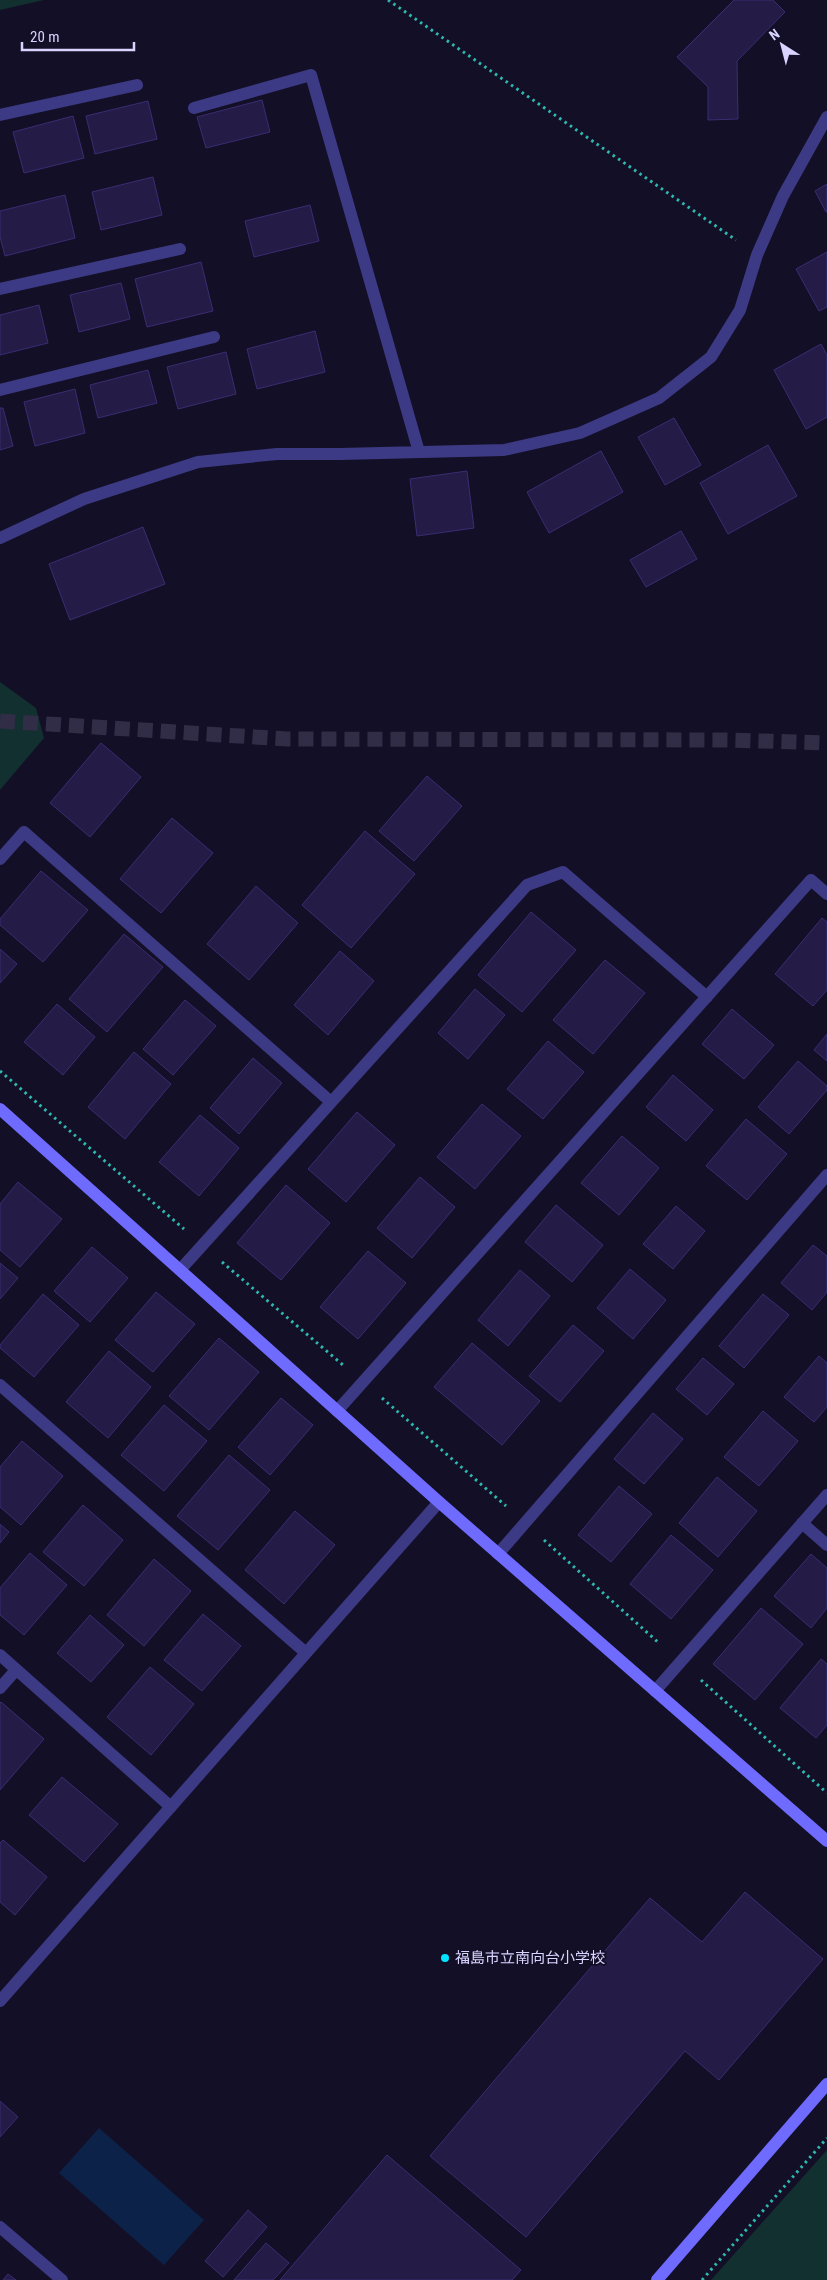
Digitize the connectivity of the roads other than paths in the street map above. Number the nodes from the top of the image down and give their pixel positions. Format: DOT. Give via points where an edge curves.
graph roads {
  1 [pos="137,85"];
  2 [pos="194,108"];
  3 [pos="0,115"];
  4 [pos="827,117"];
  5 [pos="180,249"];
  6 [pos="0,289"];
  7 [pos="214,337"];
  8 [pos="0,390"];
  9 [pos="419,452"];
  10 [pos="0,538"];
  11 [pos="0,859"];
  12 [pos="827,894"];
  13 [pos="707,997"];
  14 [pos="331,1102"];
  15 [pos="0,1109"];
  16 [pos="827,1174"];
  17 [pos="180,1270"];
  18 [pos="0,1385"];
  19 [pos="337,1411"];
  20 [pos="827,1495"];
  21 [pos="439,1502"];
  22 [pos="802,1524"];
  23 [pos="827,1545"];
  24 [pos="498,1554"];
  25 [pos="306,1653"];
  26 [pos="0,1656"];
  27 [pos="16,1670"];
  28 [pos="0,1688"];
  29 [pos="655,1691"];
  30 [pos="171,1807"];
  31 [pos="827,1841"];
  32 [pos="0,2001"];
  33 [pos="827,2084"];
  34 [pos="0,2227"];
  35 [pos="62,2280"];
  36 [pos="657,2280"];
  1 -- 3 [label="street"];
  2 -- 9 [label="street" via="311,75"];
  4 -- 9 [label="street" via="783,196 757,255 740,310 711,357 659,398 580,433 504,450"];
  5 -- 6 [label="street"];
  7 -- 8 [label="street"];
  9 -- 10 [label="street" via="277,454 198,462 84,499"];
  11 -- 14 [label="street" via="24,832"];
  12 -- 13 [label="street" via="811,880"];
  13 -- 14 [label="street" via="563,872 527,885"];
  13 -- 19 [label="street"];
  14 -- 17 [label="street"];
  15 -- 17 [label="street"];
  16 -- 24 [label="street"];
  17 -- 19 [label="street"];
  18 -- 25 [label="street"];
  19 -- 21 [label="street"];
  20 -- 22 [label="street"];
  21 -- 24 [label="street"];
  21 -- 25 [label="street"];
  22 -- 23 [label="street"];
  22 -- 29 [label="street"];
  24 -- 29 [label="street"];
  25 -- 30 [label="street"];
  26 -- 27 [label="street"];
  27 -- 28 [label="street"];
  27 -- 30 [label="street"];
  29 -- 31 [label="street"];
  30 -- 32 [label="street"];
  33 -- 36 [label="street"];
  34 -- 35 [label="street"];
}
